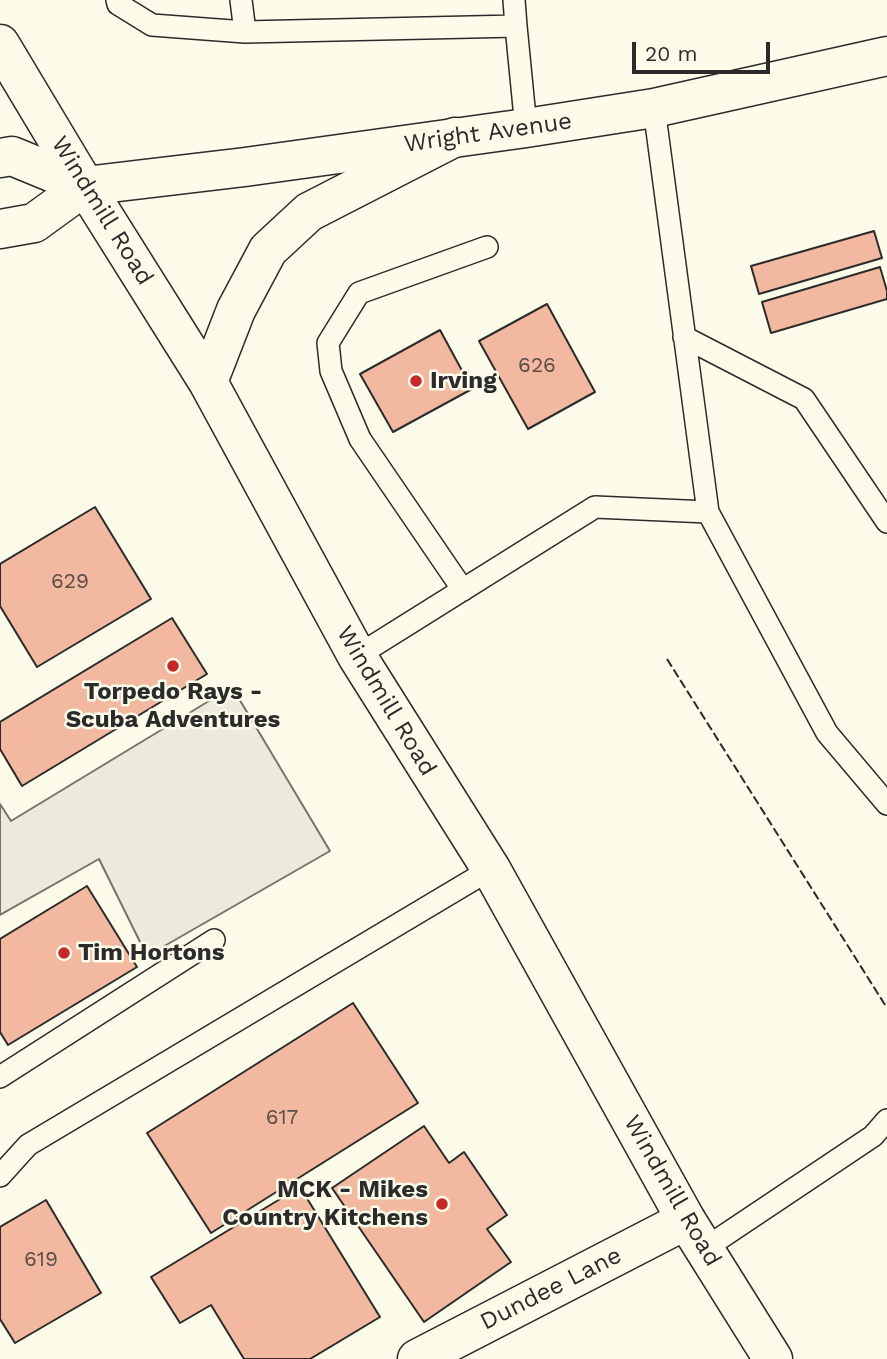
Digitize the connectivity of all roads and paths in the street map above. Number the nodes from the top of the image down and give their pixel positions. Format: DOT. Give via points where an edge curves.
graph roads {
  1 [pos="117,0"];
  2 [pos="241,0"];
  3 [pos="514,0"];
  4 [pos="516,26"];
  5 [pos="245,32"];
  6 [pos="0,44"];
  7 [pos="887,56"];
  8 [pos="654,108"];
  9 [pos="526,128"];
  10 [pos="455,138"];
  11 [pos="0,158"];
  12 [pos="85,186"];
  13 [pos="0,229"];
  14 [pos="486,247"];
  15 [pos="684,337"];
  16 [pos="208,382"];
  17 [pos="708,512"];
  18 [pos="887,522"];
  19 [pos="463,590"];
  20 [pos="357,656"];
  21 [pos="887,804"];
  22 [pos="491,869"];
  23 [pos="214,940"];
  24 [pos="0,1077"];
  25 [pos="887,1120"];
  26 [pos="0,1177"];
  27 [pos="695,1234"];
  28 [pos="417,1359"];
  29 [pos="773,1359"];
  1 -- 5 [label="lane" via="152,25"];
  2 -- 5 [label="lane"];
  3 -- 4 [label="lane"];
  4 -- 5 [label="lane"];
  4 -- 9 [label="lane"];
  6 -- 12 [label="main road, Windmill Road"];
  7 -- 8 [label="main road, Wright Avenue"];
  8 -- 9 [label="main road, Wright Avenue"];
  8 -- 15 [label="lane"];
  9 -- 10 [label="main road, Wright Avenue"];
  10 -- 12 [label="main road, Wright Avenue"];
  10 -- 16 [label="main road" via="309,212 268,250 236,310"];
  11 -- 12 [label="main road" via="12,156"];
  12 -- 13 [label="main road" via="34,223"];
  12 -- 16 [label="main road, Windmill Road"];
  14 -- 19 [label="lane" via="359,293 328,343 331,371 360,439"];
  15 -- 17 [label="lane"];
  15 -- 18 [label="lane" via="804,399"];
  16 -- 20 [label="main road, Windmill Road"];
  17 -- 19 [label="lane" via="595,507"];
  17 -- 21 [label="lane" via="827,733"];
  19 -- 20 [label="lane"];
  20 -- 22 [label="main road, Windmill Road"];
  22 -- 26 [label="lane" via="28,1145"];
  22 -- 27 [label="main road, Windmill Road"];
  23 -- 24 [label="lane"];
  25 -- 27 [label="lane" via="873,1136"];
  27 -- 28 [label="main road, Dundee Lane"];
  27 -- 29 [label="main road, Windmill Road"];
}
